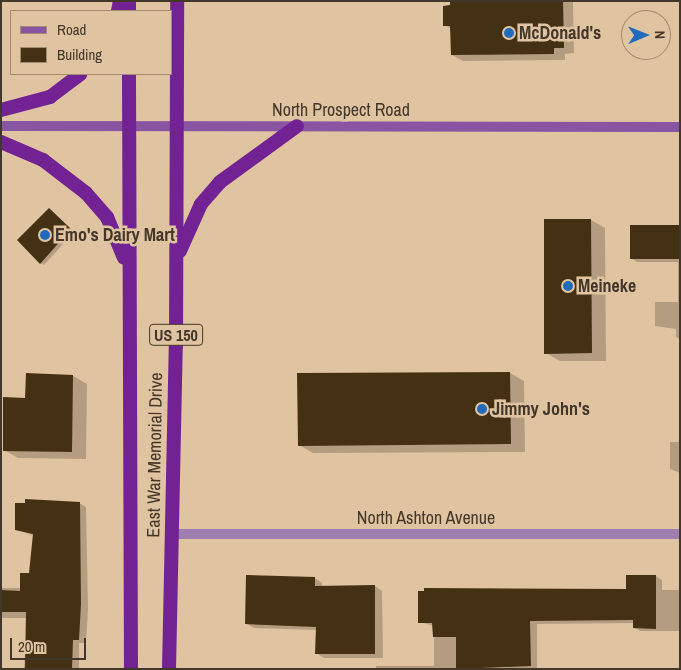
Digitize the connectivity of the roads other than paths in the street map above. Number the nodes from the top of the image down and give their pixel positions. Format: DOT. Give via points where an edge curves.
graph roads {
  1 [pos="177,1"];
  2 [pos="79,75"];
  3 [pos="129,75"];
  4 [pos="1,110"];
  5 [pos="1,126"];
  6 [pos="129,126"];
  7 [pos="178,126"];
  8 [pos="297,126"];
  9 [pos="680,127"];
  10 [pos="1,142"];
  11 [pos="177,262"];
  12 [pos="130,318"];
  13 [pos="172,534"];
  14 [pos="680,534"];
  15 [pos="131,669"];
  16 [pos="169,669"];
  1 -- 7 [label="highway, East War Memorial Drive / US 150"];
  2 -- 4 [label="highway" via="50,97"];
  3 -- 6 [label="highway, East War Memorial Drive / US 150"];
  5 -- 6 [label="main road, North Prospect Road"];
  6 -- 7 [label="main road, North Prospect Road"];
  6 -- 12 [label="highway, East War Memorial Drive / US 150"];
  7 -- 8 [label="main road, North Prospect Road"];
  7 -- 11 [label="highway, East War Memorial Drive / US 150"];
  8 -- 9 [label="main road, North Prospect Road"];
  8 -- 11 [label="highway" via="220,182 201,204"];
  10 -- 12 [label="highway" via="48,164 102,209 117,236 123,257"];
  11 -- 13 [label="highway, East War Memorial Drive / US 150"];
  12 -- 15 [label="highway, East War Memorial Drive / US 150"];
  13 -- 14 [label="street, North Ashton Avenue"];
  13 -- 16 [label="highway, East War Memorial Drive / US 150"];
}
